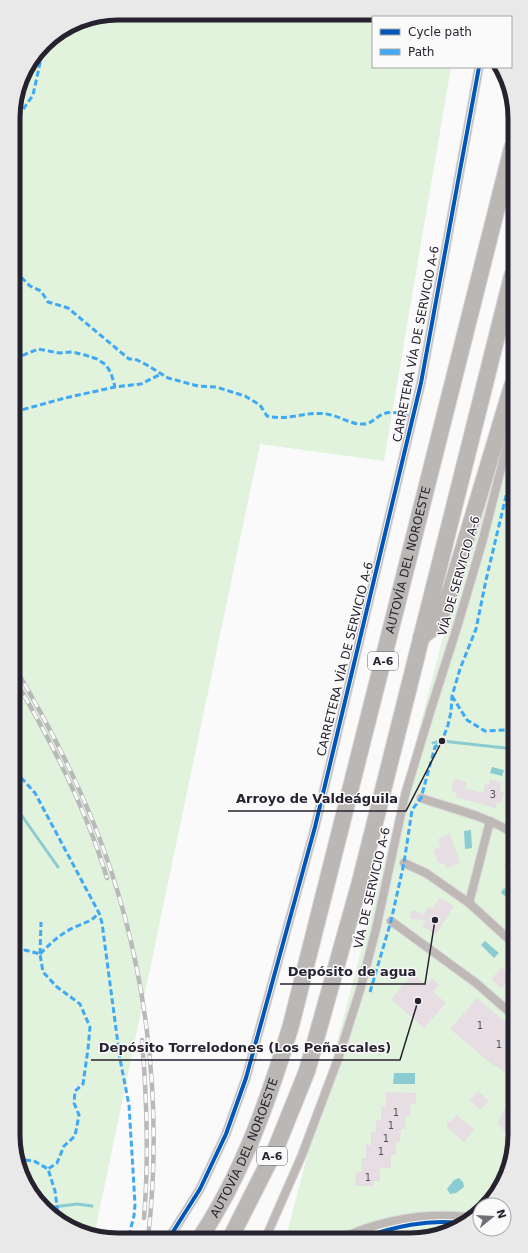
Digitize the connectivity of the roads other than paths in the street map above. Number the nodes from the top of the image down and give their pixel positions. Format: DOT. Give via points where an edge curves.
graph roads {
  1 [pos="479,68"];
  2 [pos="508,164"];
  3 [pos="508,292"];
  4 [pos="508,399"];
  5 [pos="508,439"];
  6 [pos="421,637"];
  7 [pos="421,798"];
  8 [pos="490,821"];
  9 [pos="508,830"];
  10 [pos="404,863"];
  11 [pos="469,903"];
  12 [pos="391,921"];
  13 [pos="508,939"];
  14 [pos="508,1011"];
  15 [pos="464,1217"];
  16 [pos="172,1233"];
  17 [pos="203,1233"];
  18 [pos="233,1233"];
  19 [pos="268,1233"];
  20 [pos="356,1233"];
  1 -- 16 [label="street, CARRETERA VÍA DE SERVICIO A-6" via="421,384 315,827 246,1078 226,1134 200,1189"];
  2 -- 17 [label="highway, AUTOVÍA DEL NOROESTE / A-6" via="292,1025 258,1125 238,1170"];
  3 -- 6 [label="highway, A-6"];
  4 -- 6 [label="highway" via="452,586 437,625"];
  5 -- 19 [label="street, VÍA DE SERVICIO A-6" via="484,539 405,795 360,990 338,1060 302,1155"];
  6 -- 18 [label="highway, A-6" via="360,882 307,1071 276,1148"];
  7 -- 8 [label="street"];
  8 -- 9 [label="street"];
  8 -- 11 [label="street"];
  10 -- 11 [label="street" via="426,873"];
  11 -- 13 [label="street"];
  12 -- 14 [label="street" via="476,983"];
  15 -- 20 [label="street" via="415,1218 388,1222"];
}
